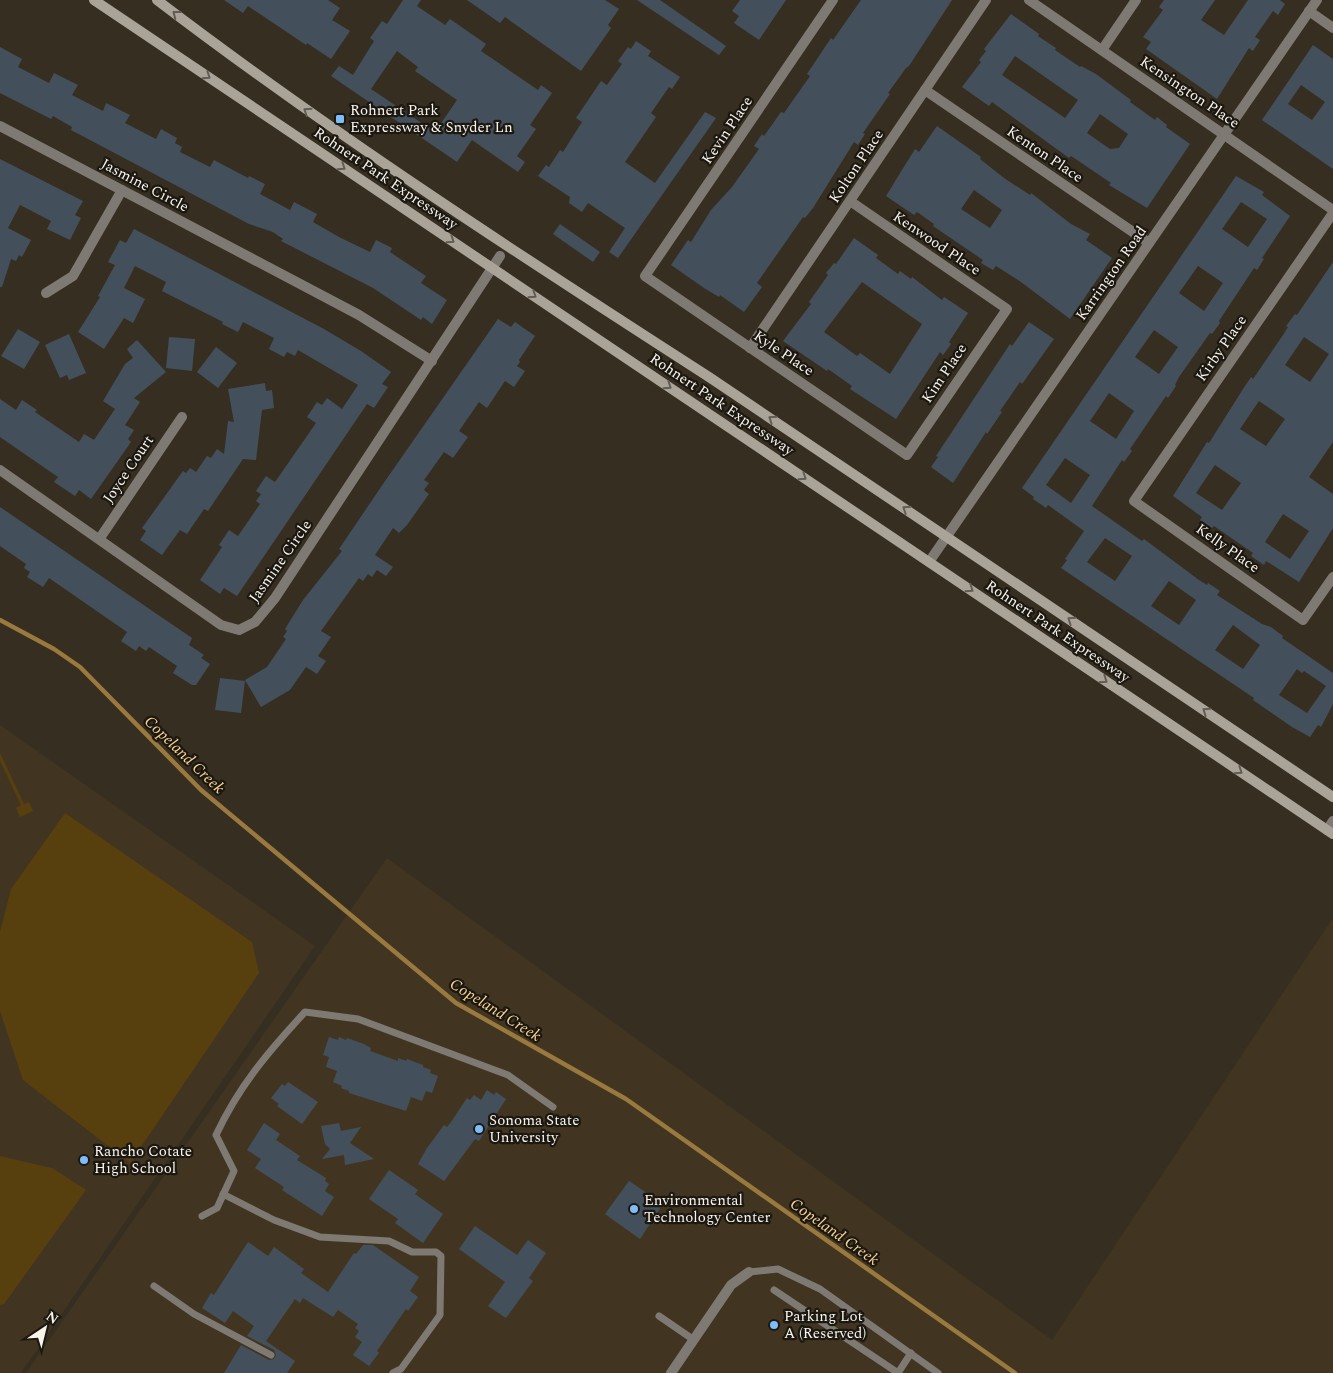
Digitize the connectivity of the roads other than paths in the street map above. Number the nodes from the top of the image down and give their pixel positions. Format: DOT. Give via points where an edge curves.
graph roads {
  1 [pos="94,0"];
  2 [pos="158,0"];
  3 [pos="834,0"];
  4 [pos="986,0"];
  5 [pos="1029,0"];
  6 [pos="1136,0"];
  7 [pos="1317,0"];
  8 [pos="1309,11"];
  9 [pos="1333,28"];
  10 [pos="1102,50"];
  11 [pos="925,90"];
  12 [pos="0,126"];
  13 [pos="1225,134"];
  14 [pos="122,190"];
  15 [pos="850,201"];
  16 [pos="1333,211"];
  17 [pos="1149,244"];
  18 [pos="500,256"];
  19 [pos="493,268"];
  20 [pos="645,276"];
  21 [pos="46,293"];
  22 [pos="1007,309"];
  23 [pos="750,348"];
  24 [pos="432,361"];
  25 [pos="182,417"];
  26 [pos="907,455"];
  27 [pos="0,470"];
  28 [pos="1134,501"];
  29 [pos="947,536"];
  30 [pos="100,538"];
  31 [pos="929,562"];
  32 [pos="1333,577"];
  33 [pos="1333,797"];
  34 [pos="1331,828"];
  35 [pos="553,1107"];
  36 [pos="223,1194"];
  37 [pos="202,1216"];
  38 [pos="749,1272"];
  39 [pos="154,1286"];
  40 [pos="774,1290"];
  41 [pos="659,1316"];
  42 [pos="694,1340"];
  43 [pos="911,1353"];
  44 [pos="271,1355"];
  45 [pos="402,1371"];
  46 [pos="393,1373"];
  47 [pos="671,1373"];
  48 [pos="938,1373"];
  1 -- 19 [label="main road, Rohnert Park Expressway, one-way"];
  29 -- 2 [label="main road, Rohnert Park Expressway, one-way" via="358,146 246,68"];
  3 -- 20 [label="street, Kevin Place"];
  4 -- 11 [label="street, Kolton Place"];
  5 -- 10 [label="street, Kensington Place"];
  6 -- 10 [label="street"];
  7 -- 8 [label="street, Karrington Road"];
  8 -- 9 [label="street"];
  8 -- 13 [label="street, Karrington Road"];
  10 -- 13 [label="street, Kensington Place"];
  11 -- 15 [label="street, Kolton Place"];
  11 -- 17 [label="street, Kenton Place"];
  12 -- 14 [label="street, Jasmine Circle"];
  13 -- 16 [label="street, Kensington Place"];
  13 -- 17 [label="street, Karrington Road"];
  14 -- 21 [label="street" via="73,276"];
  14 -- 24 [label="street, Jasmine Circle" via="359,315"];
  15 -- 22 [label="street, Kenwood Place"];
  15 -- 23 [label="street, Kolton Place"];
  16 -- 28 [label="street, Kirby Place"];
  17 -- 29 [label="street, Karrington Road"];
  18 -- 19 [label="street, Jasmine Circle"];
  19 -- 24 [label="street, Jasmine Circle"];
  19 -- 31 [label="main road, Rohnert Park Expressway, one-way"];
  20 -- 23 [label="street, Kyle Place"];
  22 -- 26 [label="street, Kim Place"];
  23 -- 26 [label="street, Kyle Place"];
  24 -- 30 [label="street, Jasmine Circle" via="275,598 255,622 239,630 221,625"];
  25 -- 30 [label="street, Joyce Court"];
  27 -- 30 [label="street, Jasmine Circle"];
  28 -- 32 [label="street, Kelly Place" via="1303,620"];
  29 -- 31 [label="street, Karrington Road"];
  33 -- 29 [label="main road, Rohnert Park Expressway, one-way"];
  31 -- 34 [label="main road, Rohnert Park Expressway, one-way"];
  35 -- 36 [label="lane" via="508,1075 358,1019 305,1012 265,1054 230,1106 216,1135 234,1171"];
  36 -- 37 [label="lane" via="216,1208"];
  36 -- 45 [label="lane" via="274,1220 320,1237 389,1241 412,1252 436,1252 441,1256 440,1315"];
  38 -- 42 [label="street" via="731,1285"];
  38 -- 43 [label="lane" via="778,1269 820,1289"];
  39 -- 44 [label="lane" via="194,1314"];
  40 -- 43 [label="lane" via="898,1373"];
  41 -- 42 [label="lane"];
  42 -- 47 [label="street"];
  43 -- 48 [label="lane"];
  45 -- 46 [label="lane"];
}
